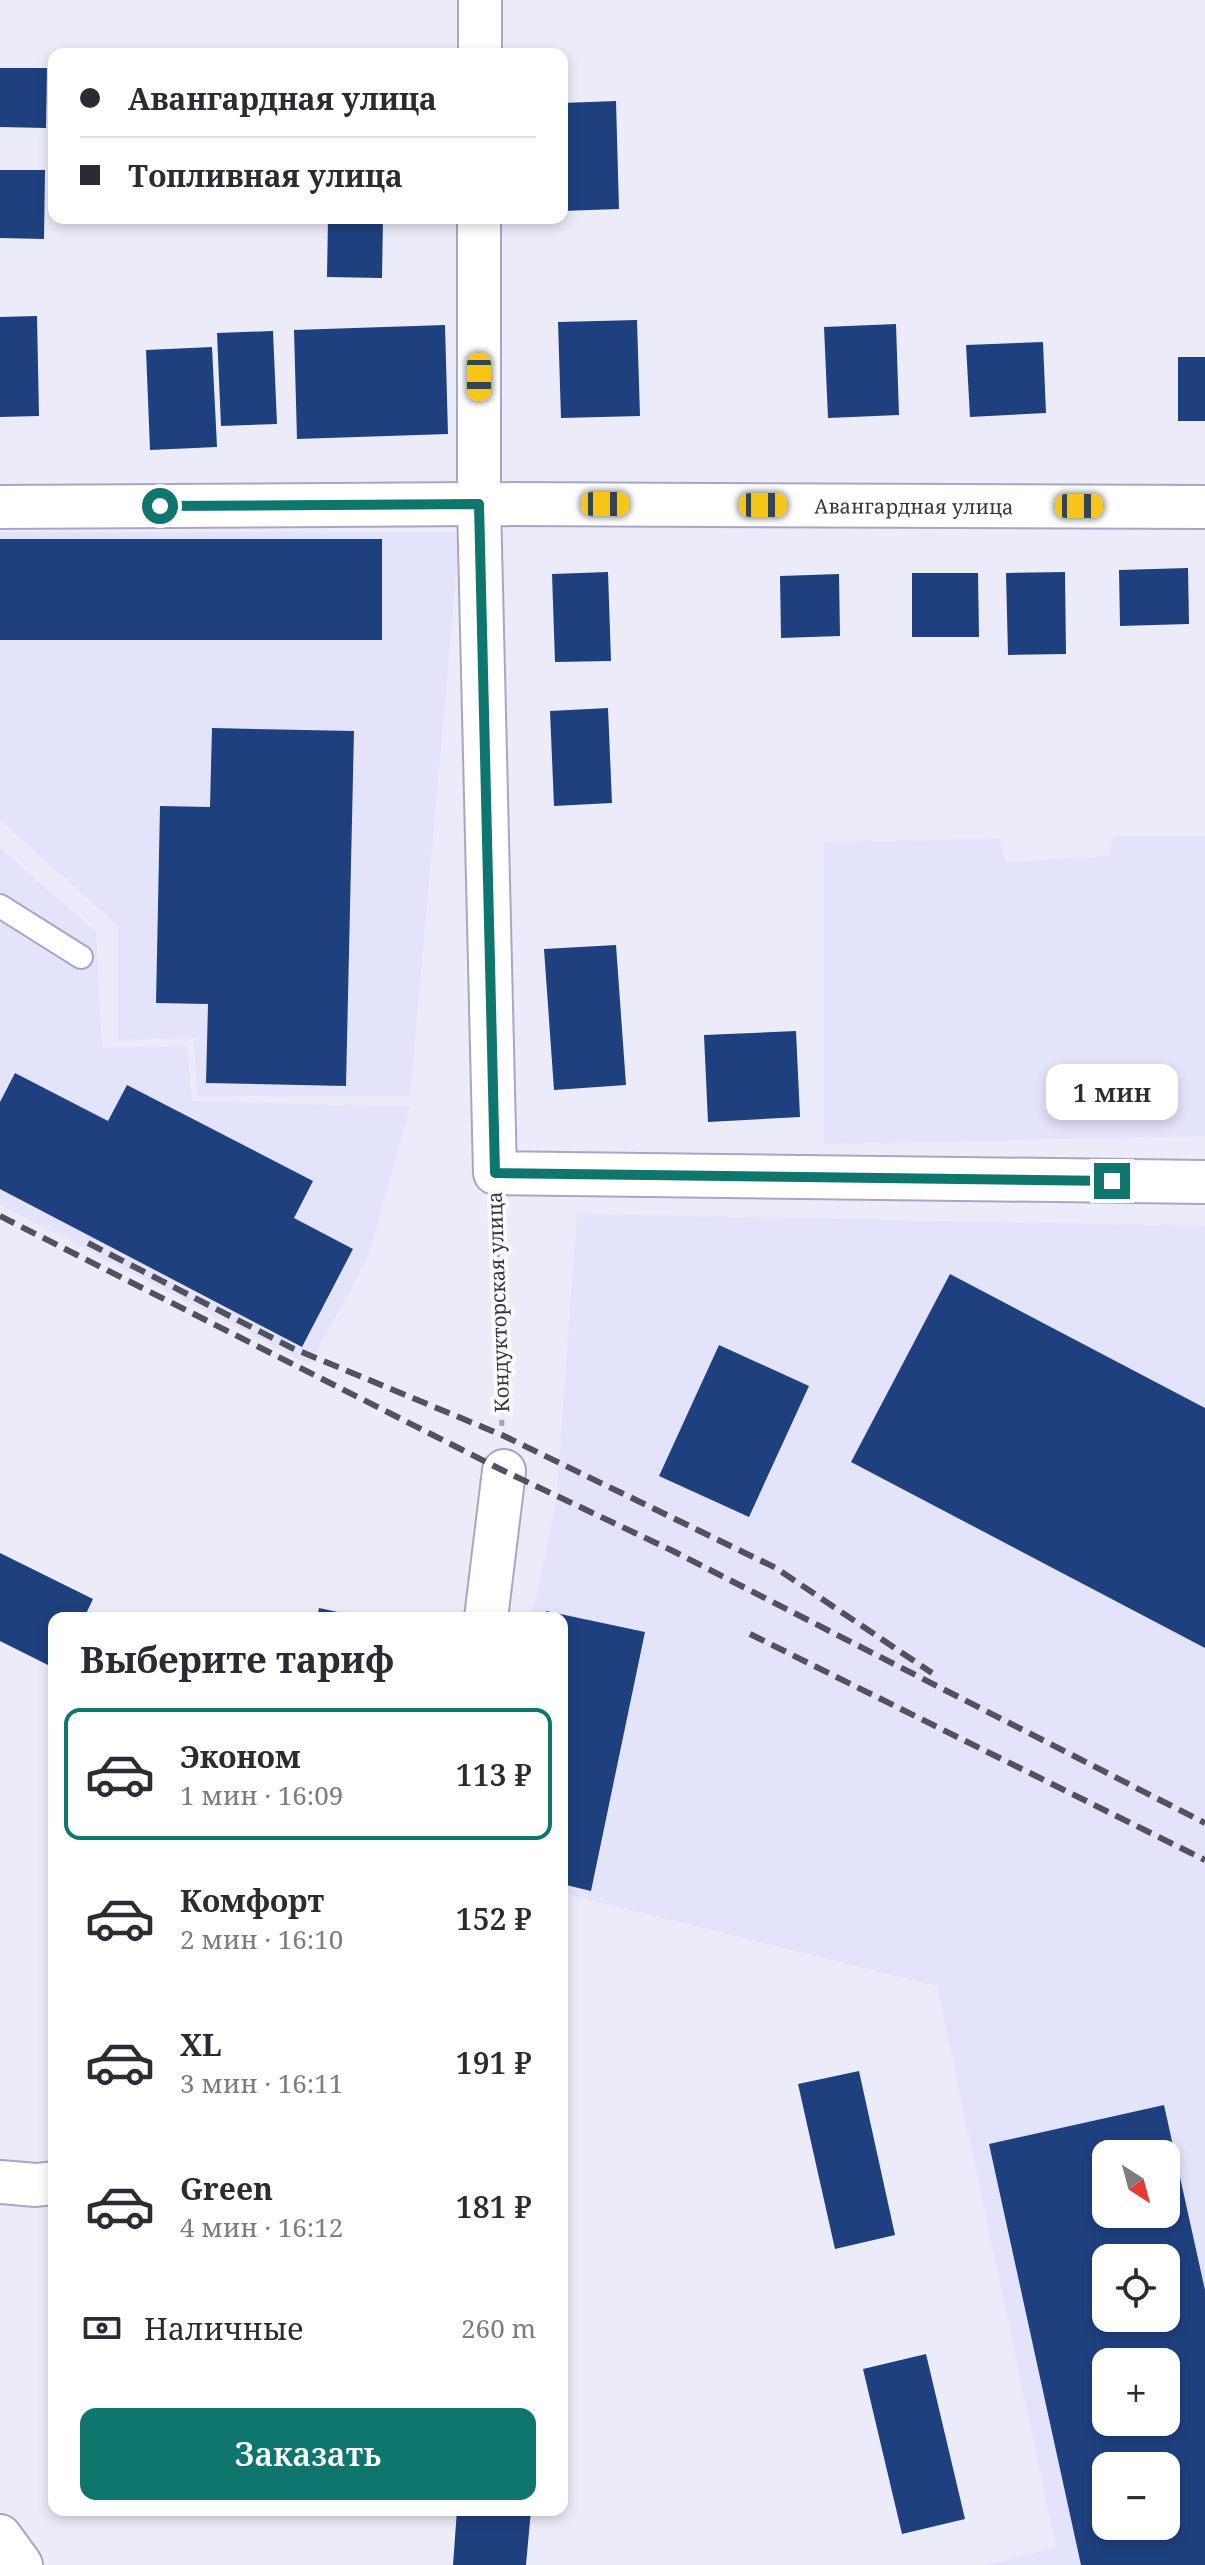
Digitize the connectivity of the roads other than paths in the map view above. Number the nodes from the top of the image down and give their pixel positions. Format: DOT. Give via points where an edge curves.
graph roads {
  1 [pos="480,0"];
  2 [pos="480,48"];
  3 [pos="479,224"];
  4 [pos="479,504"];
  5 [pos="0,507"];
  6 [pos="1205,507"];
  7 [pos="0,906"];
  8 [pos="81,957"];
  9 [pos="1205,1182"];
  10 [pos="504,1471"];
  11 [pos="487,1612"];
  12 [pos="0,2182"];
  13 [pos="48,2184"];
  14 [pos="0,2536"];
  15 [pos="21,2565"];
  1 -- 2 [label="street"];
  3 -- 4 [label="street, Кондукторская улица"];
  4 -- 5 [label="street, Авангардная улица"];
  4 -- 6 [label="street, Авангардная улица"];
  4 -- 9 [label="street, Кондукторская улица" via="495,1173"];
  7 -- 8 [label="lane"];
  10 -- 11 [label="street"];
  12 -- 13 [label="street"];
  14 -- 15 [label="street"];
}
